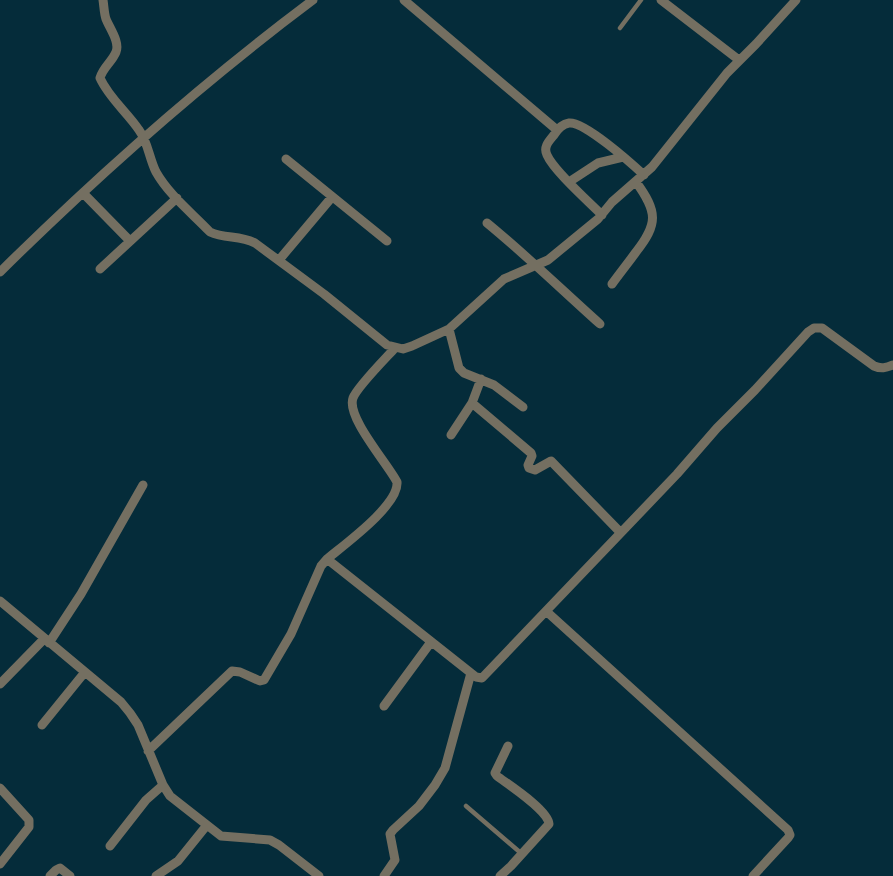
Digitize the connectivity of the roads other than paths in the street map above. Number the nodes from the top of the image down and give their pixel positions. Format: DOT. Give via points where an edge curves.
graph roads {
  1 [pos="103,0"];
  2 [pos="313,0"];
  3 [pos="404,0"];
  4 [pos="641,0"];
  5 [pos="662,0"];
  6 [pos="796,0"];
  7 [pos="620,28"];
  8 [pos="739,60"];
  9 [pos="557,130"];
  10 [pos="144,137"];
  11 [pos="623,157"];
  12 [pos="286,160"];
  13 [pos="644,175"];
  14 [pos="569,182"];
  15 [pos="636,182"];
  16 [pos="83,193"];
  17 [pos="332,197"];
  18 [pos="177,198"];
  19 [pos="602,215"];
  20 [pos="487,223"];
  21 [pos="130,241"];
  22 [pos="387,241"];
  23 [pos="279,260"];
  24 [pos="536,266"];
  25 [pos="100,269"];
  26 [pos="0,272"];
  27 [pos="612,284"];
  28 [pos="600,324"];
  29 [pos="449,329"];
  30 [pos="395,348"];
  31 [pos="893,366"];
  32 [pos="481,380"];
  33 [pos="472,404"];
  34 [pos="523,407"];
  35 [pos="451,435"];
  36 [pos="143,485"];
  37 [pos="620,532"];
  38 [pos="327,559"];
  39 [pos="0,601"];
  40 [pos="546,611"];
  41 [pos="46,641"];
  42 [pos="431,642"];
  43 [pos="84,672"];
  44 [pos="471,673"];
  45 [pos="0,684"];
  46 [pos="384,706"];
  47 [pos="42,725"];
  48 [pos="508,746"];
  49 [pos="148,751"];
  50 [pos="163,786"];
  51 [pos="0,788"];
  52 [pos="466,806"];
  53 [pos="207,825"];
  54 [pos="110,846"];
  55 [pos="522,854"];
  56 [pos="0,864"];
  57 [pos="50,876"];
  58 [pos="70,876"];
  59 [pos="156,876"];
  60 [pos="319,876"];
  61 [pos="384,876"];
  62 [pos="500,876"];
  63 [pos="753,876"];
  1 -- 10 [label="street" via="118,49 100,78"];
  2 -- 10 [label="street" via="262,38"];
  3 -- 9 [label="street"];
  4 -- 7 [label="lane"];
  5 -- 8 [label="street"];
  6 -- 8 [label="street"];
  8 -- 13 [label="street"];
  9 -- 11 [label="street" via="565,124 576,124"];
  9 -- 14 [label="street" via="546,145 547,155"];
  10 -- 16 [label="street"];
  10 -- 18 [label="street" via="156,172"];
  11 -- 13 [label="street"];
  11 -- 14 [label="street" via="598,163"];
  12 -- 17 [label="street"];
  13 -- 15 [label="street"];
  14 -- 19 [label="street"];
  15 -- 19 [label="street"];
  15 -- 27 [label="street" via="648,201 652,228"];
  16 -- 21 [label="street"];
  16 -- 26 [label="street"];
  17 -- 22 [label="street"];
  17 -- 23 [label="street"];
  18 -- 21 [label="street"];
  18 -- 23 [label="street" via="210,232 246,239"];
  19 -- 24 [label="street" via="548,260"];
  20 -- 24 [label="street"];
  21 -- 25 [label="street"];
  23 -- 30 [label="street"];
  24 -- 28 [label="street"];
  24 -- 29 [label="street" via="504,280"];
  29 -- 30 [label="street" via="412,346"];
  29 -- 32 [label="street" via="459,368"];
  30 -- 38 [label="street" via="357,392 352,403 354,414 368,440 394,476 395,495 384,509"];
  31 -- 37 [label="street" via="879,368 822,328 814,328"];
  32 -- 33 [label="street"];
  32 -- 34 [label="street" via="500,389"];
  33 -- 35 [label="street"];
  33 -- 37 [label="street" via="531,453 529,468 535,470 551,461"];
  36 -- 41 [label="street" via="77,601"];
  37 -- 40 [label="street"];
  38 -- 42 [label="street"];
  38 -- 49 [label="street" via="314,580 291,634 264,680 232,671"];
  39 -- 41 [label="street"];
  40 -- 44 [label="street" via="482,678"];
  40 -- 63 [label="street" via="788,830 788,838"];
  41 -- 43 [label="street"];
  41 -- 45 [label="street"];
  42 -- 44 [label="street"];
  42 -- 46 [label="street"];
  43 -- 47 [label="street"];
  43 -- 49 [label="street" via="130,713"];
  44 -- 61 [label="street" via="445,768 419,806 393,830 390,838 395,860"];
  48 -- 55 [label="street" via="496,769 497,776 548,819 546,829"];
  49 -- 50 [label="street"];
  50 -- 53 [label="street" via="170,796"];
  50 -- 54 [label="street" via="146,800"];
  51 -- 56 [label="street" via="30,824"];
  52 -- 55 [label="lane"];
  53 -- 59 [label="street" via="178,860"];
  53 -- 60 [label="street" via="221,836 270,840"];
  55 -- 62 [label="street"];
  57 -- 58 [label="street" via="60,868"];
}
